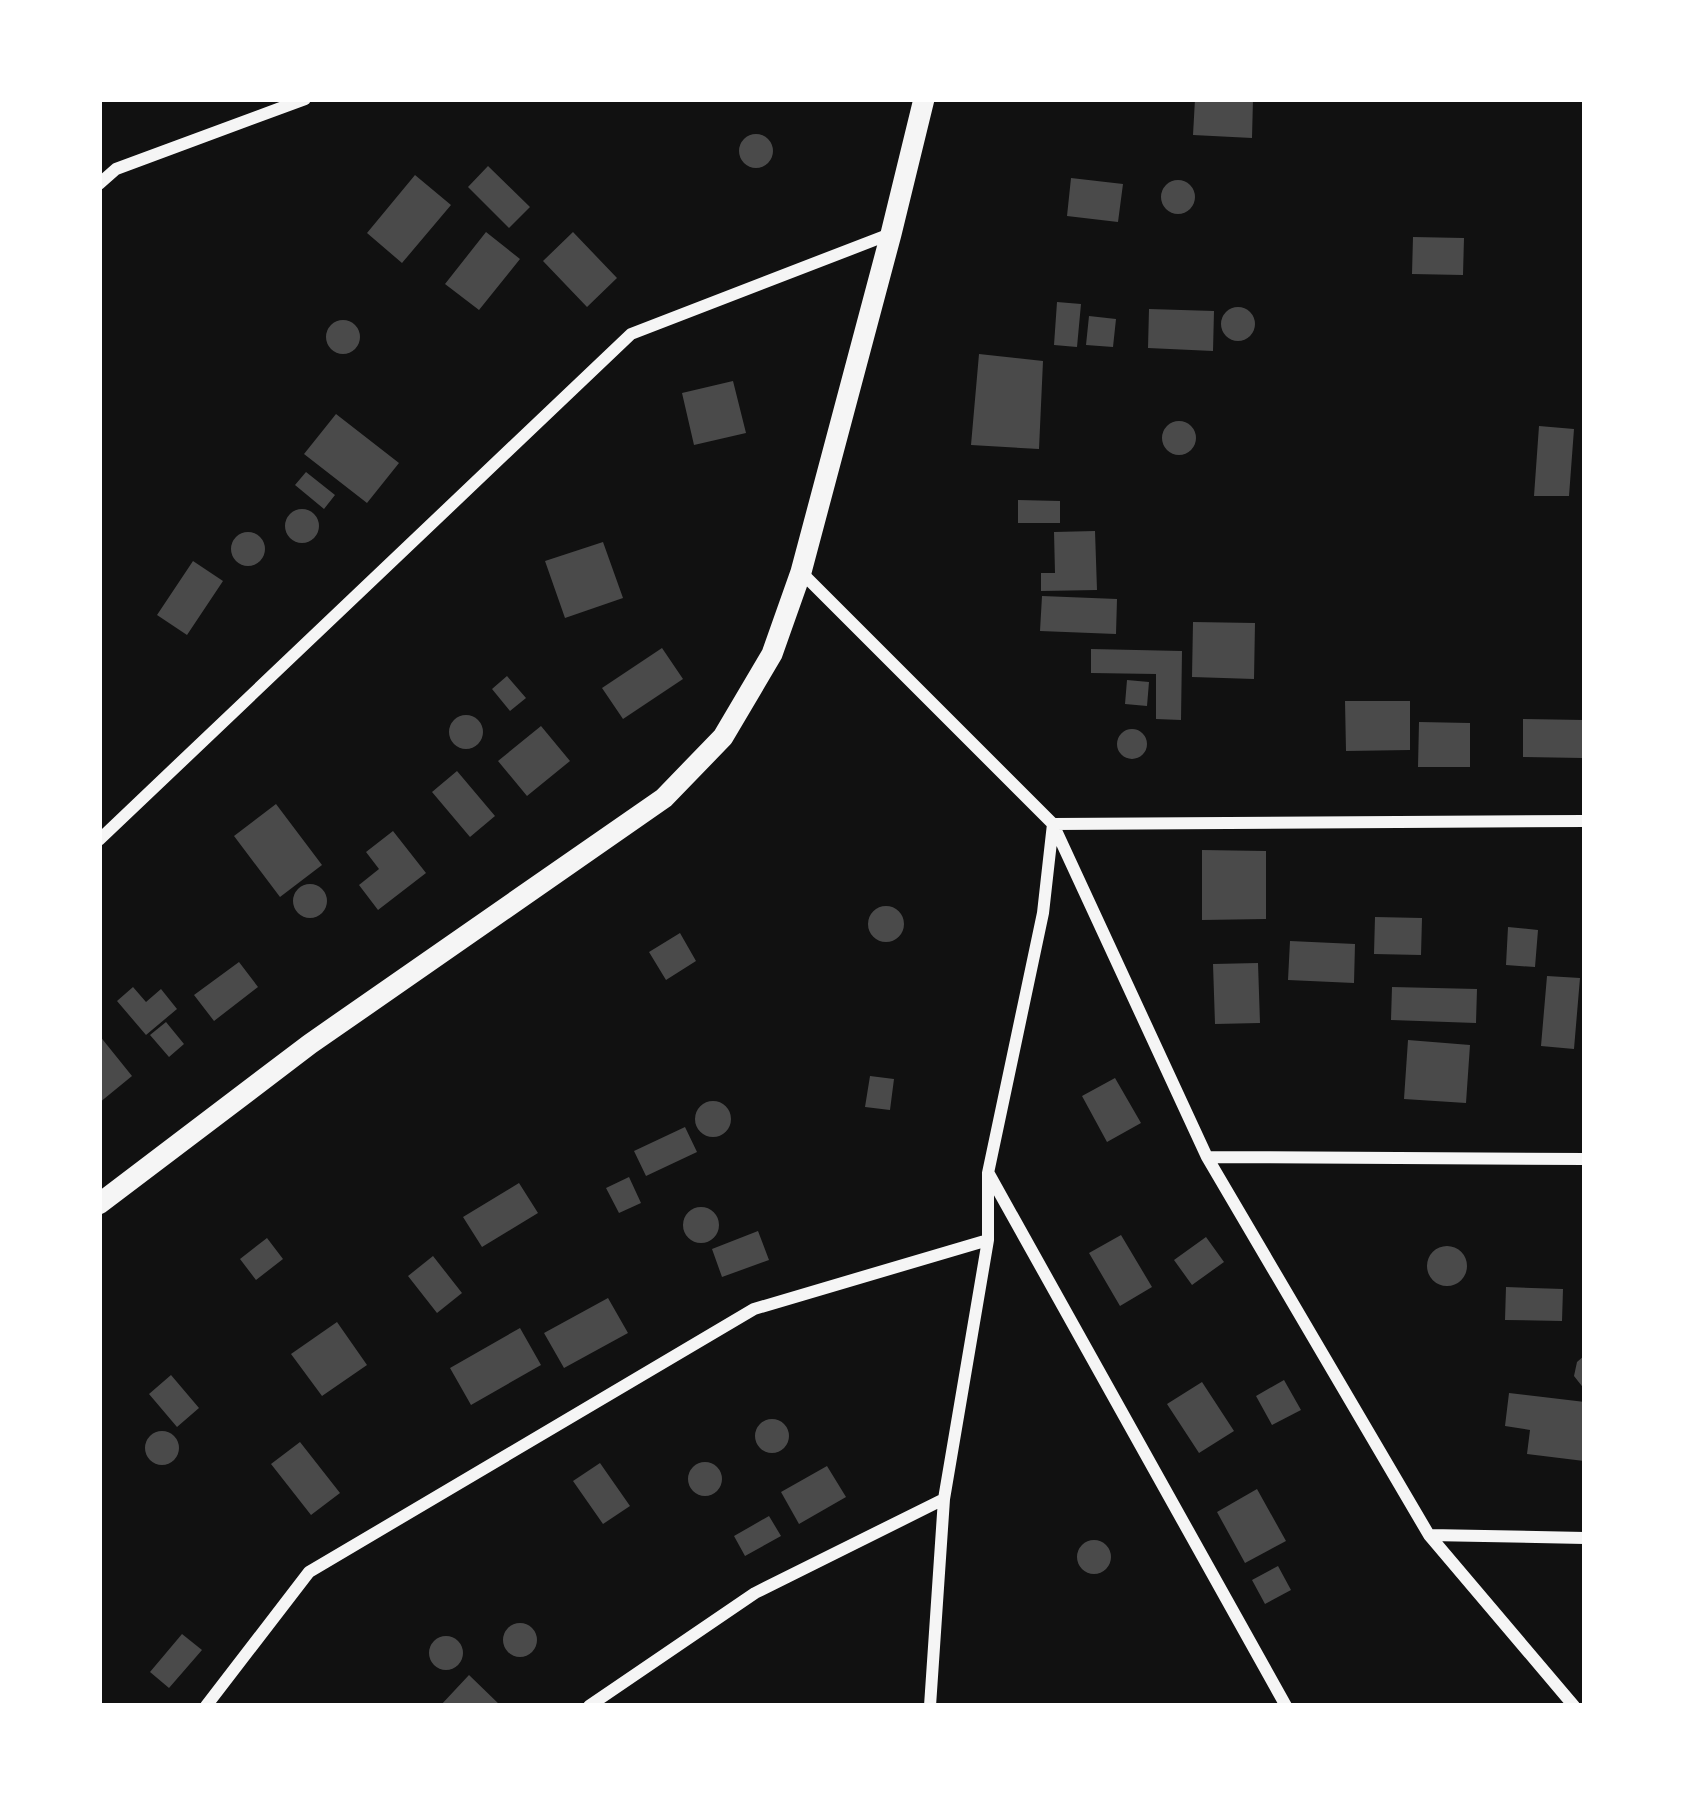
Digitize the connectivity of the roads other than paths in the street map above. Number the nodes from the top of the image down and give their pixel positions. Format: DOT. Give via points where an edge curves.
graph roads {
  1 [pos="305,99"];
  2 [pos="923,99"];
  3 [pos="99,184"];
  4 [pos="891,234"];
  5 [pos="801,572"];
  6 [pos="1585,821"];
  7 [pos="1053,824"];
  8 [pos="99,840"];
  9 [pos="1207,1157"];
  10 [pos="1585,1160"];
  11 [pos="988,1173"];
  12 [pos="99,1204"];
  13 [pos="988,1240"];
  14 [pos="944,1499"];
  15 [pos="1429,1535"];
  16 [pos="1585,1538"];
  17 [pos="206,1706"];
  18 [pos="590,1706"];
  19 [pos="930,1706"];
  20 [pos="1286,1706"];
  21 [pos="1574,1706"];
  1 -- 3 [label="street" via="116,169"];
  2 -- 4 [label="street"];
  4 -- 5 [label="street"];
  4 -- 8 [label="street" via="631,334"];
  5 -- 7 [label="street"];
  5 -- 12 [label="street" via="772,653 723,737 664,798 310,1044"];
  6 -- 7 [label="street"];
  7 -- 9 [label="street"];
  7 -- 11 [label="street"];
  9 -- 10 [label="street"];
  9 -- 15 [label="street"];
  11 -- 13 [label="street"];
  11 -- 20 [label="street"];
  13 -- 14 [label="street"];
  13 -- 17 [label="street" via="754,1309 350,1548 310,1572"];
  14 -- 18 [label="street" via="755,1593"];
  14 -- 19 [label="street"];
  15 -- 16 [label="street"];
  15 -- 21 [label="street"];
}
